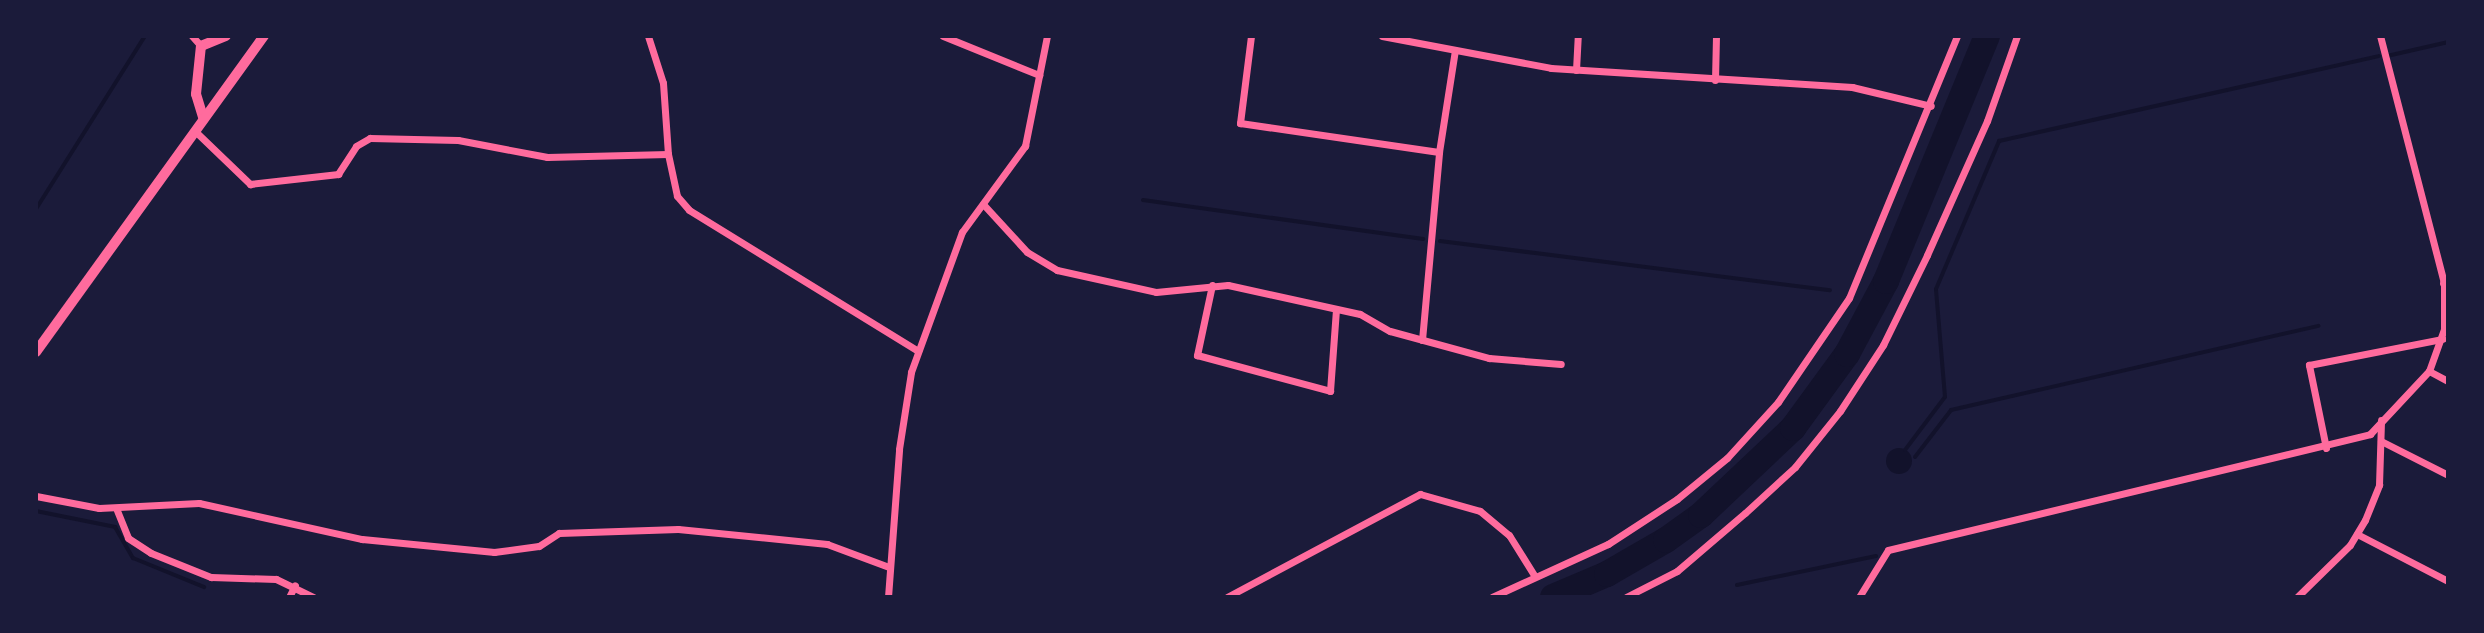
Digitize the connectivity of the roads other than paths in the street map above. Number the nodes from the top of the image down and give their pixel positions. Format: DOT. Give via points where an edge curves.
graph roads {
  1 [pos="192,36"];
  2 [pos="226,36"];
  3 [pos="264,36"];
  4 [pos="648,36"];
  5 [pos="943,36"];
  6 [pos="1047,36"];
  7 [pos="1251,36"];
  8 [pos="1382,36"];
  9 [pos="1578,36"];
  10 [pos="1716,36"];
  11 [pos="1957,36"];
  12 [pos="2017,36"];
  13 [pos="2380,36"];
  14 [pos="201,46"];
  15 [pos="1455,50"];
  16 [pos="1576,70"];
  17 [pos="1039,75"];
  18 [pos="1715,80"];
  19 [pos="1931,106"];
  20 [pos="203,117"];
  21 [pos="197,133"];
  22 [pos="1439,152"];
  23 [pos="668,154"];
  24 [pos="983,204"];
  25 [pos="2446,284"];
  26 [pos="1212,285"];
  27 [pos="1336,309"];
  28 [pos="2442,339"];
  29 [pos="1422,340"];
  30 [pos="918,351"];
  31 [pos="36,352"];
  32 [pos="1561,364"];
  33 [pos="2429,371"];
  34 [pos="2448,381"];
  35 [pos="2381,418"];
  36 [pos="2381,441"];
  37 [pos="2326,448"];
  38 [pos="2448,475"];
  39 [pos="36,496"];
  40 [pos="116,508"];
  41 [pos="2357,534"];
  42 [pos="889,567"];
  43 [pos="1534,575"];
  44 [pos="2448,581"];
  45 [pos="295,585"];
  46 [pos="289,597"];
  47 [pos="313,597"];
  48 [pos="888,597"];
  49 [pos="1227,597"];
  50 [pos="1492,597"];
  51 [pos="1626,597"];
  52 [pos="1859,597"];
  53 [pos="2297,597"];
  1 -- 14 [label="street"];
  2 -- 14 [label="main road"];
  3 -- 20 [label="main road"];
  4 -- 23 [label="street" via="663,83"];
  5 -- 17 [label="street"];
  6 -- 17 [label="street"];
  7 -- 22 [label="street" via="1240,123"];
  8 -- 15 [label="street"];
  9 -- 16 [label="street"];
  10 -- 18 [label="street"];
  11 -- 19 [label="street"];
  12 -- 51 [label="street" via="1987,121 1927,255 1883,345 1840,411 1795,467 1745,513 1677,571"];
  13 -- 25 [label="street"];
  14 -- 20 [label="main road" via="196,94"];
  15 -- 16 [label="street"];
  15 -- 22 [label="street"];
  16 -- 18 [label="street"];
  17 -- 24 [label="street" via="1025,146"];
  18 -- 19 [label="street" via="1852,87"];
  19 -- 43 [label="street" via="1849,298 1778,402 1727,458 1677,499 1608,544"];
  20 -- 21 [label="main road"];
  21 -- 23 [label="street" via="250,184 338,174 356,146 370,138 458,140 547,157"];
  21 -- 31 [label="main road"];
  22 -- 29 [label="street"];
  23 -- 30 [label="street" via="677,196 689,210"];
  24 -- 26 [label="street" via="1042,265 1156,292"];
  24 -- 30 [label="street" via="962,232"];
  25 -- 28 [label="street"];
  26 -- 27 [label="street"];
  26 -- 27 [label="street" via="1197,355 1330,391"];
  27 -- 29 [label="street"];
  28 -- 33 [label="street"];
  28 -- 37 [label="street" via="2309,365"];
  29 -- 32 [label="street" via="1489,358"];
  30 -- 42 [label="street" via="903,412"];
  33 -- 34 [label="street"];
  33 -- 35 [label="street"];
  35 -- 36 [label="street"];
  35 -- 37 [label="street" via="2370,434"];
  36 -- 38 [label="street"];
  36 -- 41 [label="street" via="2379,485"];
  37 -- 52 [label="street" via="1888,550"];
  39 -- 40 [label="street"];
  40 -- 42 [label="street" via="172,500 199,503 362,539 494,552 539,546 559,533 678,529 827,544"];
  40 -- 45 [label="street" via="128,538 151,553 211,577"];
  41 -- 44 [label="street"];
  41 -- 53 [label="street"];
  42 -- 48 [label="street"];
  43 -- 49 [label="street" via="1509,535 1480,511 1420,494"];
  43 -- 50 [label="street"];
  45 -- 46 [label="street"];
  45 -- 47 [label="street"];
}
